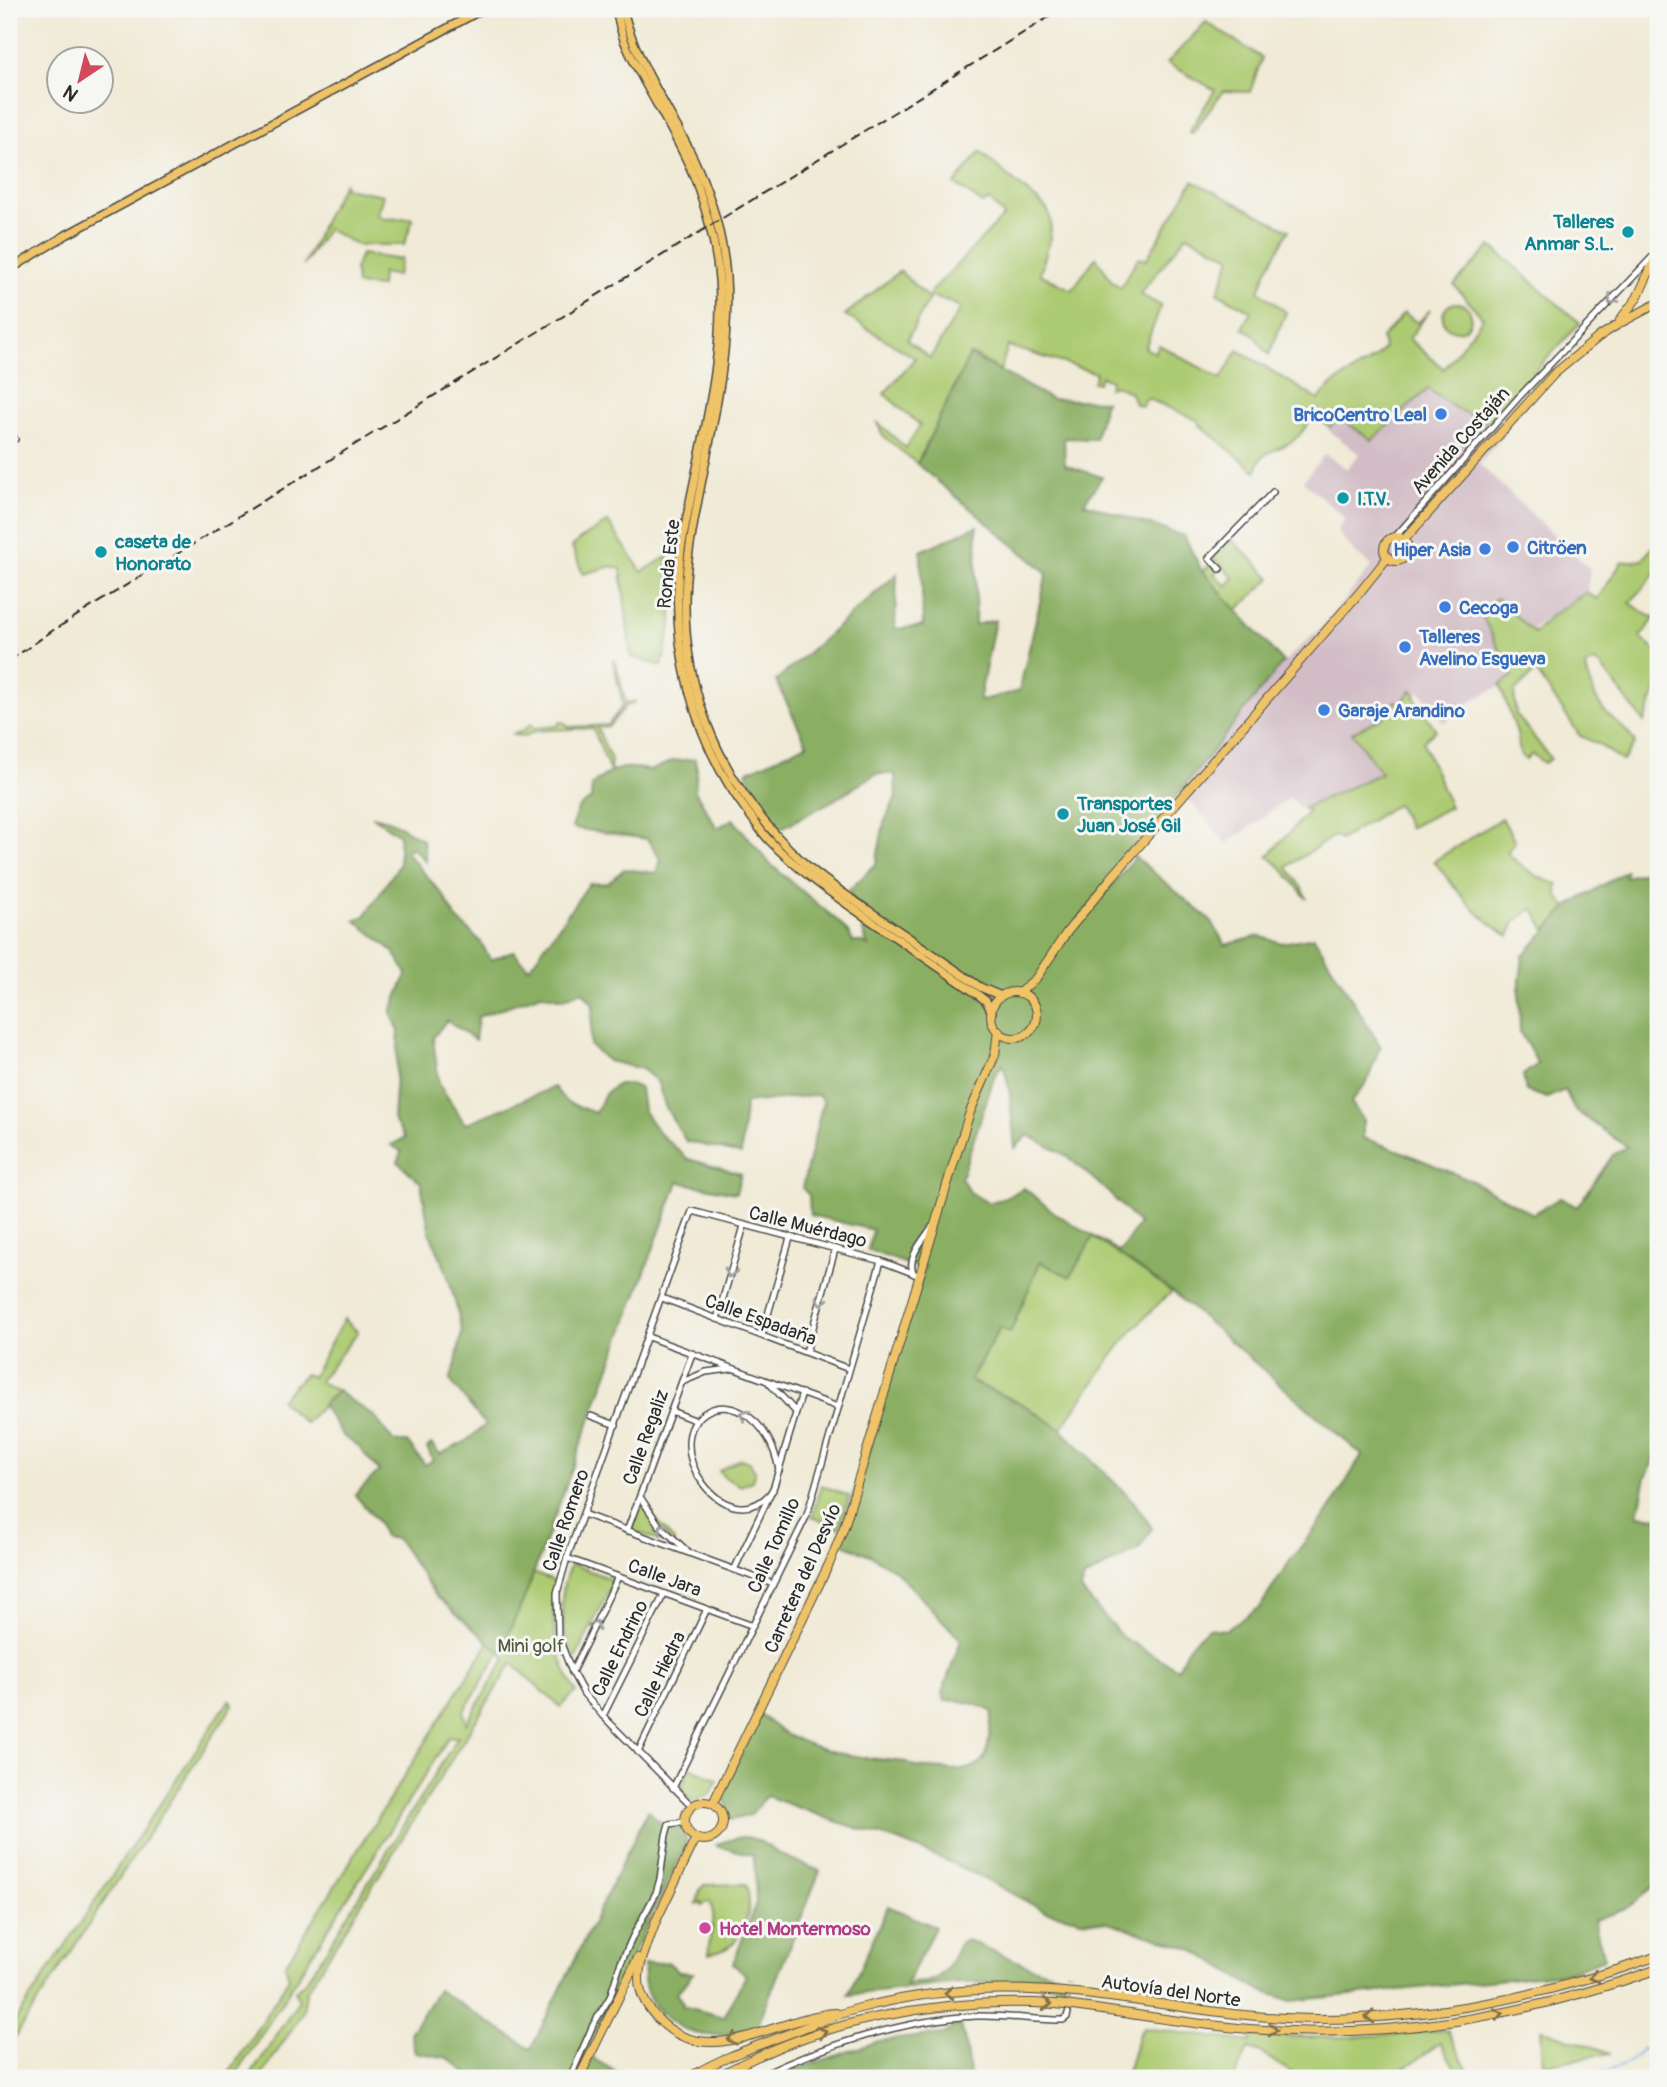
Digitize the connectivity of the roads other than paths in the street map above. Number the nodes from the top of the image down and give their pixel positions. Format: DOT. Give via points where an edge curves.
graph roads {
  1 [pos="483,9"];
  2 [pos="616,9"];
  3 [pos="623,9"];
  4 [pos="1658,252"];
  5 [pos="9,270"];
  6 [pos="1658,303"];
  7 [pos="1658,309"];
  8 [pos="1610,330"];
  9 [pos="1551,369"];
  10 [pos="1273,492"];
  11 [pos="1395,537"];
  12 [pos="1404,540"];
  13 [pos="1388,557"];
  14 [pos="1220,569"];
  15 [pos="1036,978"];
  16 [pos="1019,993"];
  17 [pos="1001,996"];
  18 [pos="1033,1002"];
  19 [pos="992,1012"];
  20 [pos="998,1030"];
  21 [pos="1012,1037"];
  22 [pos="995,1055"];
  23 [pos="692,1211"];
  24 [pos="744,1226"];
  25 [pos="790,1238"];
  26 [pos="835,1250"];
  27 [pos="881,1261"];
  28 [pos="918,1275"];
  29 [pos="662,1298"];
  30 [pos="717,1319"];
  31 [pos="761,1335"];
  32 [pos="648,1337"];
  33 [pos="806,1352"];
  34 [pos="692,1354"];
  35 [pos="849,1369"];
  36 [pos="738,1370"];
  37 [pos="763,1379"];
  38 [pos="682,1382"];
  39 [pos="802,1393"];
  40 [pos="838,1407"];
  41 [pos="671,1412"];
  42 [pos="796,1412"];
  43 [pos="591,1416"];
  44 [pos="697,1421"];
  45 [pos="616,1425"];
  46 [pos="779,1470"];
  47 [pos="773,1490"];
  48 [pos="640,1497"];
  49 [pos="583,1514"];
  50 [pos="628,1531"];
  51 [pos="691,1554"];
  52 [pos="567,1558"];
  53 [pos="734,1570"];
  54 [pos="618,1577"];
  55 [pos="774,1584"];
  56 [pos="664,1594"];
  57 [pos="707,1609"];
  58 [pos="753,1626"];
  59 [pos="572,1672"];
  60 [pos="603,1716"];
  61 [pos="638,1752"];
  62 [pos="673,1788"];
  63 [pos="713,1803"];
  64 [pos="692,1806"];
  65 [pos="685,1822"];
  66 [pos="696,1838"];
  67 [pos="656,1921"];
  68 [pos="1658,1956"];
  69 [pos="1658,1969"];
  70 [pos="845,2012"];
  71 [pos="1068,2013"];
  72 [pos="590,2059"];
  73 [pos="570,2078"];
  74 [pos="579,2078"];
  75 [pos="585,2078"];
  76 [pos="688,2078"];
  77 [pos="715,2078"];
  78 [pos="757,2078"];
  1 -- 5 [label="main road"];
  2 -- 19 [label="main road, Ronda Este" via="625,44 694,178 716,254 719,344 681,552 677,603 682,658 702,731 721,773 769,840 827,890 977,994"];
  3 -- 17 [label="main road, Ronda Este" via="648,74 701,174 715,214 726,274 726,344 688,553 685,601 689,655 707,727 748,802 806,865 980,987"];
  4 -- 8 [label="highway" via="1637,298"];
  4 -- 9 [label="street, one-way"];
  6 -- 8 [label="highway"];
  7 -- 8 [label="highway"];
  8 -- 9 [label="highway"];
  9 -- 11 [label="street, Avenida Costaján"];
  9 -- 12 [label="highway, Avenida Costaján"];
  10 -- 14 [label="street" via="1209,558"];
  11 -- 12 [label="highway"];
  11 -- 13 [label="highway" via="1385,545"];
  12 -- 13 [label="highway" via="1408,548 1405,557 1398,561"];
  13 -- 15 [label="highway" via="1081,915"];
  15 -- 16 [label="highway"];
  15 -- 18 [label="highway"];
  16 -- 17 [label="highway"];
  16 -- 18 [label="highway"];
  17 -- 19 [label="highway"];
  18 -- 21 [label="highway" via="1034,1026 1025,1035"];
  19 -- 20 [label="highway"];
  20 -- 21 [label="highway"];
  20 -- 22 [label="highway, Carretera del Desvío"];
  21 -- 22 [label="highway, Carretera del Desvío"];
  22 -- 28 [label="highway, Carretera del Desvío" via="970,1112"];
  23 -- 24 [label="street, Calle Muérdago"];
  23 -- 29 [label="street, Calle Romero"];
  24 -- 25 [label="street, Calle Muérdago"];
  24 -- 30 [label="street, one-way"];
  25 -- 26 [label="street, Calle Muérdago"];
  25 -- 31 [label="street"];
  26 -- 27 [label="street, Calle Muérdago"];
  26 -- 33 [label="street, one-way"];
  27 -- 28 [label="street, Calle Muérdago"];
  27 -- 35 [label="street, Calle Tomillo"];
  28 -- 63 [label="highway, Carretera del Desvío" via="844,1527"];
  29 -- 30 [label="street, Calle Espadaña"];
  29 -- 32 [label="street, Calle Romero"];
  30 -- 31 [label="street, Calle Espadaña"];
  31 -- 33 [label="street, Calle Espadaña"];
  32 -- 34 [label="street"];
  32 -- 45 [label="street, Calle Romero"];
  33 -- 35 [label="street, Calle Espadaña"];
  34 -- 36 [label="street"];
  34 -- 38 [label="street, Calle Regaliz"];
  35 -- 40 [label="street, Calle Tomillo"];
  36 -- 37 [label="street"];
  36 -- 38 [label="street" via="706,1372"];
  37 -- 39 [label="street"];
  37 -- 42 [label="street"];
  38 -- 41 [label="street, Calle Regaliz"];
  39 -- 40 [label="street"];
  39 -- 42 [label="street"];
  40 -- 55 [label="street, Calle Tomillo" via="807,1516"];
  41 -- 44 [label="street"];
  41 -- 48 [label="street, Calle Regaliz"];
  42 -- 46 [label="street"];
  43 -- 45 [label="street"];
  46 -- 44 [label="street, one-way" via="769,1441 748,1415 717,1408"];
  44 -- 47 [label="street" via="689,1440 690,1458 712,1494 743,1507 762,1502"];
  45 -- 49 [label="street, Calle Romero"];
  46 -- 47 [label="street"];
  47 -- 53 [label="street"];
  48 -- 50 [label="street, Calle Regaliz"];
  51 -- 48 [label="street, one-way" via="659,1525"];
  49 -- 50 [label="street"];
  49 -- 52 [label="street, Calle Romero"];
  50 -- 51 [label="street"];
  51 -- 53 [label="street"];
  52 -- 54 [label="street, Calle Jara"];
  52 -- 59 [label="street, Calle Romero" via="558,1593 558,1636"];
  53 -- 55 [label="street"];
  54 -- 56 [label="street, Calle Jara"];
  59 -- 54 [label="street, one-way"];
  55 -- 58 [label="street, Calle Tomillo"];
  56 -- 57 [label="street, Calle Jara"];
  56 -- 60 [label="street, Calle Endrino"];
  57 -- 58 [label="street, Calle Jara"];
  57 -- 61 [label="street, Calle Hiedra"];
  58 -- 62 [label="street, Calle Tomillo"];
  59 -- 60 [label="street, Calle Romero"];
  60 -- 61 [label="street, Calle Romero"];
  61 -- 62 [label="street, Calle Romero"];
  62 -- 64 [label="street, Calle Romero"];
  63 -- 64 [label="highway"];
  63 -- 66 [label="highway" via="724,1818 720,1832 708,1840"];
  64 -- 65 [label="highway"];
  65 -- 66 [label="highway"];
  65 -- 73 [label="street" via="670,1824 656,1893"];
  66 -- 67 [label="highway"];
  70 -- 67 [label="highway, one-way" via="725,2041 700,2041 678,2034 654,2014 638,1981"];
  67 -- 72 [label="highway"];
  68 -- 70 [label="highway, Autovía del Norte, one-way" via="1540,1993 1391,2016 1258,2017 1023,1989 934,1994"];
  77 -- 69 [label="highway, Autovía del Norte, one-way" via="768,2052 832,2029 956,2005 1055,2004 1249,2029 1365,2031 1527,2009"];
  70 -- 76 [label="highway, Autovía del Norte" via="716,2062"];
  71 -- 78 [label="street" via="1063,2020 976,2016 907,2026 810,2054"];
  72 -- 74 [label="highway"];
  72 -- 75 [label="highway"];
}
